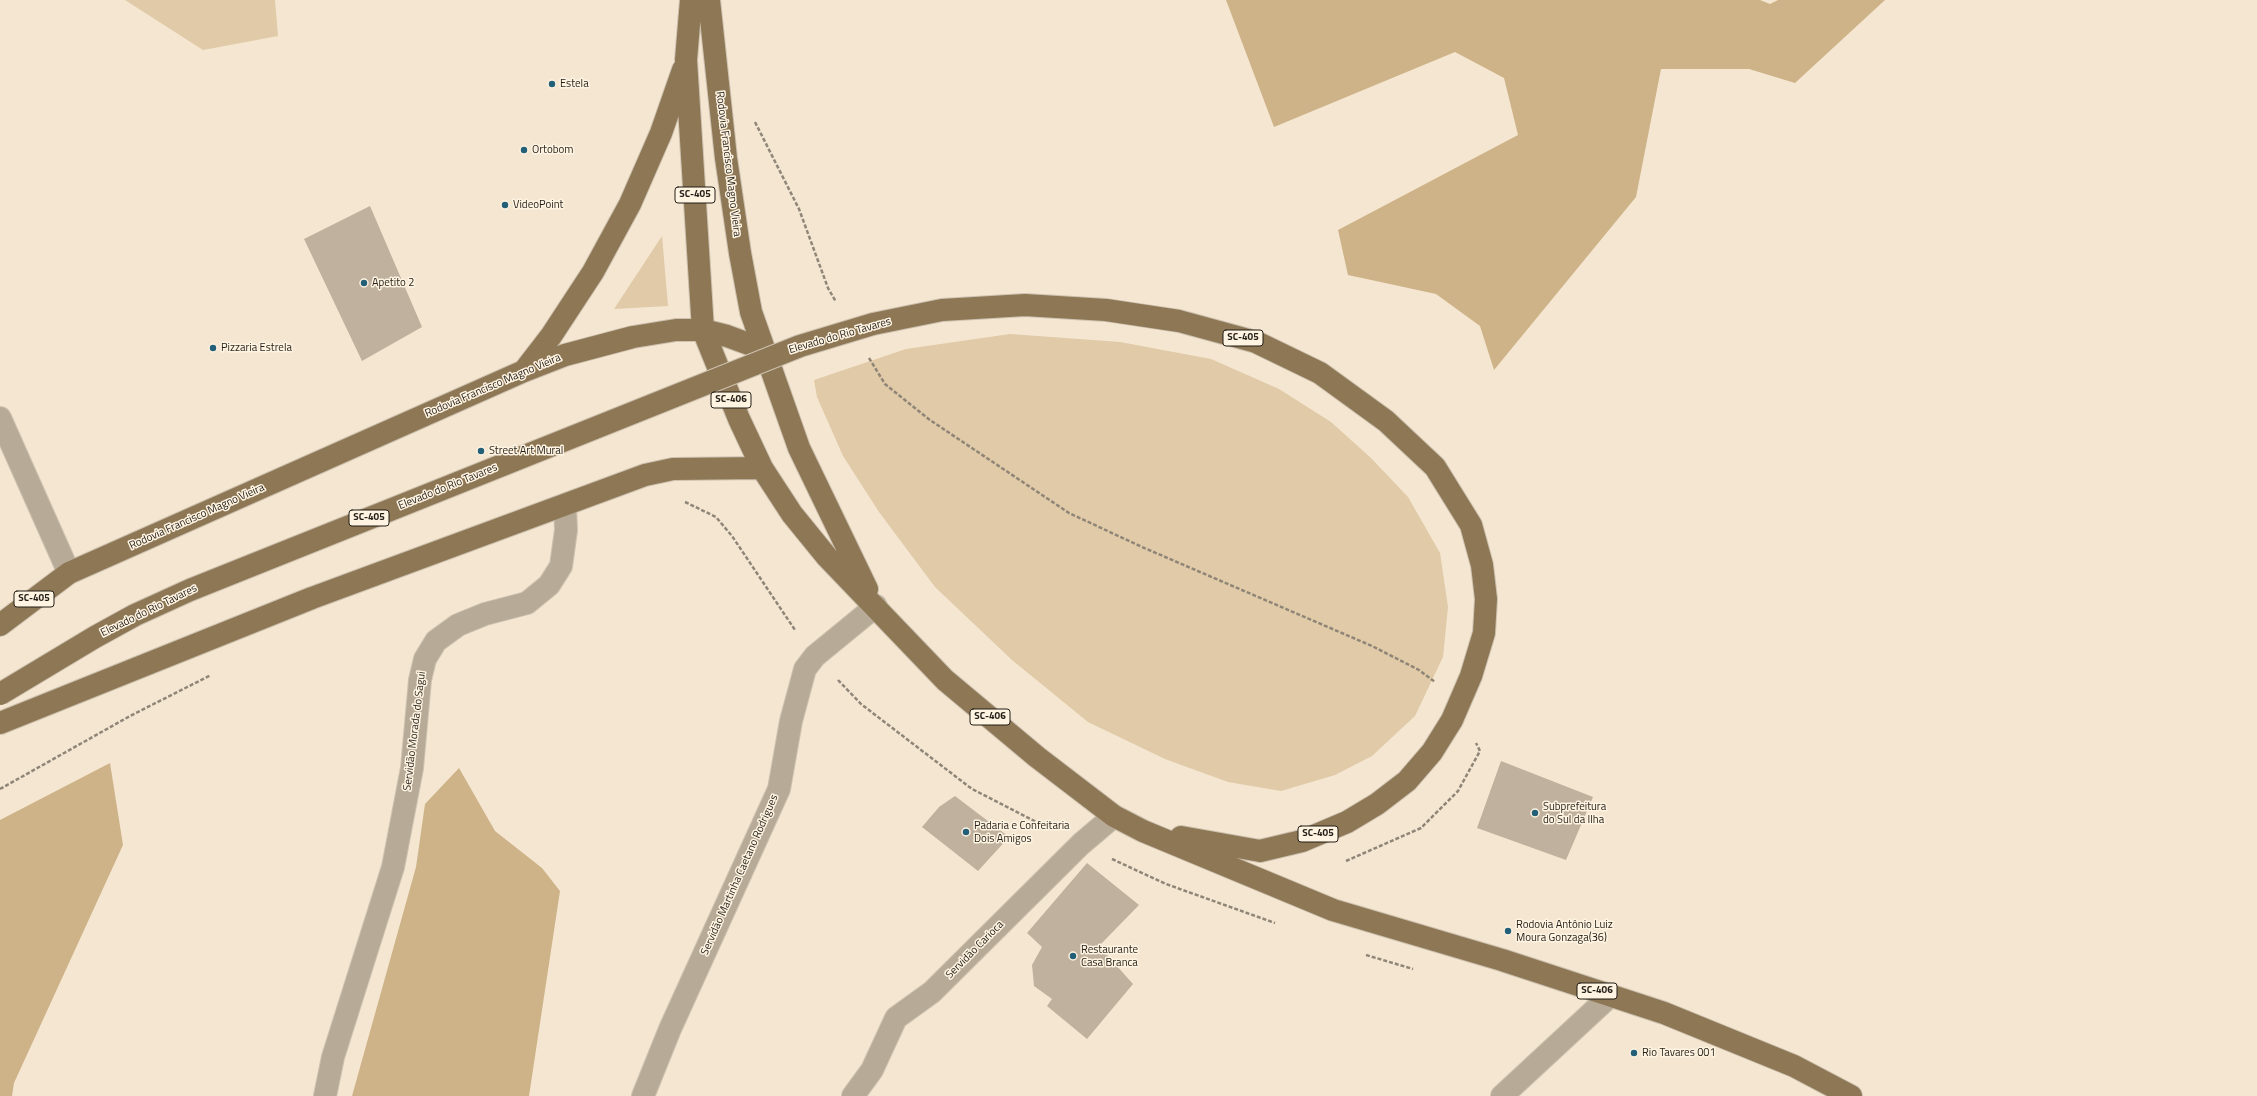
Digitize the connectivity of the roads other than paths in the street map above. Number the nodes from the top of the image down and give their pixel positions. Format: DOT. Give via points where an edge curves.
graph roads {
  1 [pos="691,0"];
  2 [pos="709,0"];
  3 [pos="686,60"];
  4 [pos="703,330"];
  5 [pos="765,350"];
  6 [pos="524,371"];
  7 [pos="0,418"];
  8 [pos="762,468"];
  9 [pos="566,506"];
  10 [pos="69,573"];
  11 [pos="876,606"];
  12 [pos="0,625"];
  13 [pos="0,694"];
  14 [pos="0,723"];
  15 [pos="1114,816"];
  16 [pos="1143,831"];
  17 [pos="1611,995"];
  18 [pos="325,1096"];
  19 [pos="643,1096"];
  20 [pos="853,1096"];
  21 [pos="1502,1096"];
  22 [pos="1851,1096"];
  1 -- 3 [label="main road, SC-405"];
  2 -- 5 [label="main road, Rodovia Francisco Magno Vieira" via="726,158 740,253 751,312"];
  3 -- 4 [label="main road, SC-405"];
  3 -- 6 [label="main road" via="661,133 630,204 593,272 551,336"];
  4 -- 5 [label="main road, Rodovia Francisco Magno Vieira"];
  4 -- 6 [label="main road, Rodovia Francisco Magno Vieira / SC-405" via="676,330 633,337 565,355"];
  4 -- 8 [label="main road, SC-406"];
  5 -- 11 [label="main road, Rodovia Francisco Magno Vieira" via="799,448"];
  6 -- 10 [label="main road, Rodovia Francisco Magno Vieira / SC-405"];
  7 -- 10 [label="lane"];
  8 -- 9 [label="main road" via="673,469 645,475"];
  8 -- 11 [label="main road, SC-406" via="792,514 827,557"];
  9 -- 14 [label="main road" via="312,598"];
  9 -- 18 [label="lane, Servidão Morada do Sagui" via="561,566 549,585 527,603 485,614 458,625 436,641 425,659 420,680 412,768 393,867 333,1057"];
  10 -- 12 [label="main road, Rodovia Francisco Magno Vieira / SC-405"];
  11 -- 15 [label="main road, SC-406" via="945,680 1037,757"];
  11 -- 19 [label="lane, Servidão Martinha Caetano Rodrigues" via="815,656 805,670 791,721 779,789 670,1030"];
  13 -- 16 [label="main road, Elevado do Rio Tavares / SC-405, bridge" via="128,619 190,590 800,346 873,324 942,310 1025,306 1106,310 1179,321 1256,342 1320,373 1386,420 1435,467 1471,525 1482,565 1486,599 1482,641 1471,676 1452,720 1432,752 1407,781 1377,804 1347,822 1302,841 1260,851"];
  15 -- 16 [label="main road, SC-406"];
  15 -- 20 [label="lane, Servidão Carioca" via="1081,844 932,992 896,1018 872,1070"];
  16 -- 17 [label="main road, SC-406" via="1333,910"];
  17 -- 21 [label="lane"];
  17 -- 22 [label="main road, SC-406" via="1664,1013 1794,1066"];
}
